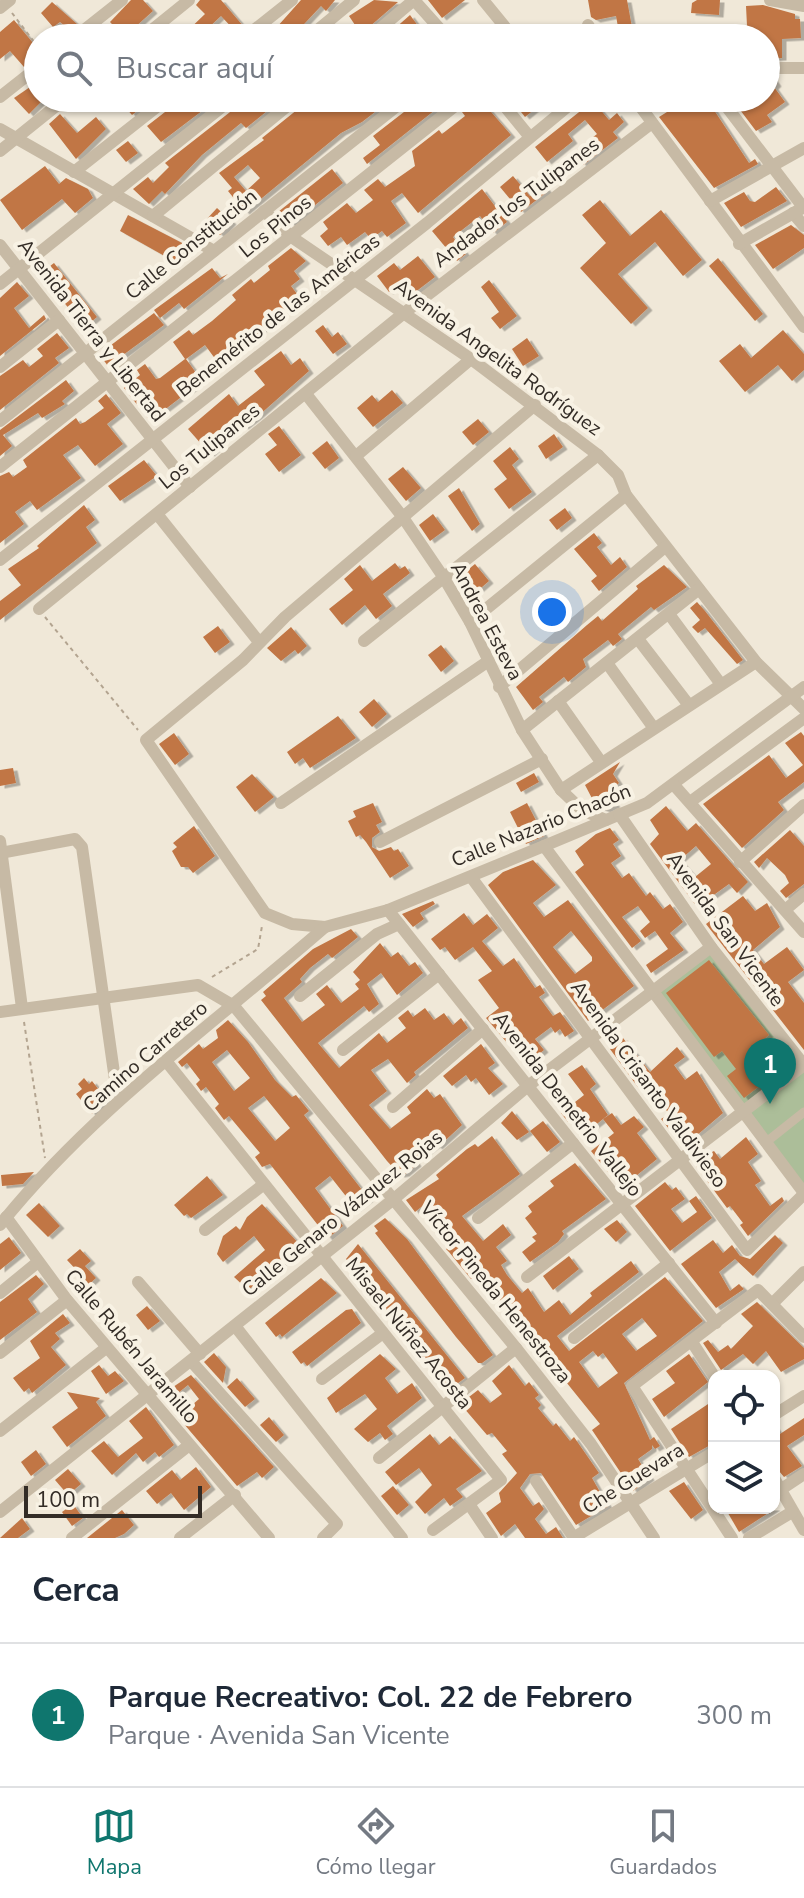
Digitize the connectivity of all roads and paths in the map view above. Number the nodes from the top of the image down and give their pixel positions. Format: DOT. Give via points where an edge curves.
graph roads {
  1 [pos="122,0"];
  2 [pos="189,0"];
  3 [pos="292,0"];
  4 [pos="354,0"];
  5 [pos="414,0"];
  6 [pos="483,0"];
  7 [pos="770,0"];
  8 [pos="5,4"];
  9 [pos="804,6"];
  10 [pos="92,24"];
  11 [pos="159,24"];
  12 [pos="262,24"];
  13 [pos="325,24"];
  14 [pos="386,24"];
  15 [pos="435,24"];
  16 [pos="503,24"];
  17 [pos="24,29"];
  18 [pos="780,68"];
  19 [pos="804,68"];
  20 [pos="24,78"];
  21 [pos="0,97"];
  22 [pos="48,112"];
  23 [pos="150,112"];
  24 [pos="215,112"];
  25 [pos="280,112"];
  26 [pos="389,112"];
  27 [pos="448,112"];
  28 [pos="509,112"];
  29 [pos="556,112"];
  30 [pos="644,112"];
  31 [pos="731,112"];
  32 [pos="652,123"];
  33 [pos="0,129"];
  34 [pos="529,136"];
  35 [pos="16,138"];
  36 [pos="804,148"];
  37 [pos="0,151"];
  38 [pos="773,166"];
  39 [pos="74,172"];
  40 [pos="112,194"];
  41 [pos="710,201"];
  42 [pos="800,209"];
  43 [pos="264,211"];
  44 [pos="153,216"];
  45 [pos="804,226"];
  46 [pos="293,238"];
  47 [pos="739,244"];
  48 [pos="0,245"];
  49 [pos="214,251"];
  50 [pos="19,269"];
  51 [pos="355,279"];
  52 [pos="0,284"];
  53 [pos="404,313"];
  54 [pos="59,320"];
  55 [pos="804,327"];
  56 [pos="86,353"];
  57 [pos="471,359"];
  58 [pos="0,367"];
  59 [pos="109,383"];
  60 [pos="306,394"];
  61 [pos="535,405"];
  62 [pos="0,421"];
  63 [pos="153,440"];
  64 [pos="598,455"];
  65 [pos="356,456"];
  66 [pos="0,467"];
  67 [pos="190,487"];
  68 [pos="626,495"];
  69 [pos="157,514"];
  70 [pos="402,516"];
  71 [pos="665,547"];
  72 [pos="0,560"];
  73 [pos="444,578"];
  74 [pos="699,589"];
  75 [pos="39,609"];
  76 [pos="669,614"];
  77 [pos="470,622"];
  78 [pos="638,639"];
  79 [pos="364,641"];
  80 [pos="259,642"];
  81 [pos="487,662"];
  82 [pos="756,662"];
  83 [pos="607,663"];
  84 [pos="720,683"];
  85 [pos="499,687"];
  86 [pos="804,687"];
  87 [pos="792,697"];
  88 [pos="558,701"];
  89 [pos="688,704"];
  90 [pos="804,709"];
  91 [pos="801,725"];
  92 [pos="653,727"];
  93 [pos="522,730"];
  94 [pos="146,740"];
  95 [pos="542,759"];
  96 [pos="601,762"];
  97 [pos="674,785"];
  98 [pos="561,790"];
  99 [pos="690,802"];
  100 [pos="281,803"];
  101 [pos="804,805"];
  102 [pos="619,814"];
  103 [pos="606,820"];
  104 [pos="380,842"];
  105 [pos="544,846"];
  106 [pos="1,849"];
  107 [pos="740,862"];
  108 [pos="471,877"];
  109 [pos="804,894"];
  110 [pos="388,910"];
  111 [pos="785,910"];
  112 [pos="265,913"];
  113 [pos="399,924"];
  114 [pos="325,927"];
  115 [pos="804,932"];
  116 [pos="711,947"];
  117 [pos="439,974"];
  118 [pos="198,985"];
  119 [pos="654,992"];
  120 [pos="101,996"];
  121 [pos="300,996"];
  122 [pos="234,1006"];
  123 [pos="22,1008"];
  124 [pos="0,1012"];
  125 [pos="483,1029"];
  126 [pos="591,1039"];
  127 [pos="343,1050"];
  128 [pos="166,1061"];
  129 [pos="804,1065"];
  130 [pos="528,1086"];
  131 [pos="118,1101"];
  132 [pos="393,1107"];
  133 [pos="741,1112"];
  134 [pos="804,1112"];
  135 [pos="573,1143"];
  136 [pos="765,1143"];
  137 [pos="680,1159"];
  138 [pos="47,1171"];
  139 [pos="264,1184"];
  140 [pos="804,1194"];
  141 [pos="395,1198"];
  142 [pos="622,1204"];
  143 [pos="478,1218"];
  144 [pos="3,1221"];
  145 [pos="205,1230"];
  146 [pos="322,1256"];
  147 [pos="38,1262"];
  148 [pos="669,1263"];
  149 [pos="804,1272"];
  150 [pos="527,1277"];
  151 [pos="138,1282"];
  152 [pos="0,1293"];
  153 [pos="67,1300"];
  154 [pos="772,1304"];
  155 [pos="716,1323"];
  156 [pos="235,1326"];
  157 [pos="383,1333"];
  158 [pos="804,1337"];
  159 [pos="574,1338"];
  160 [pos="692,1342"];
  161 [pos="106,1348"];
  162 [pos="516,1348"];
  163 [pos="0,1353"];
  164 [pos="195,1357"];
  165 [pos="710,1370"];
  166 [pos="322,1379"];
  167 [pos="147,1394"];
  168 [pos="804,1396"];
  169 [pos="442,1406"];
  170 [pos="780,1411"];
  171 [pos="0,1431"];
  172 [pos="188,1446"];
  173 [pos="708,1455"];
  174 [pos="379,1458"];
  175 [pos="684,1469"];
  176 [pos="804,1474"];
  177 [pos="536,1481"];
  178 [pos="780,1483"];
  179 [pos="780,1490"];
  180 [pos="235,1495"];
  181 [pos="631,1501"];
  182 [pos="469,1504"];
  183 [pos="0,1512"];
  184 [pos="792,1512"];
  185 [pos="433,1530"];
  186 [pos="804,1530"];
  187 [pos="72,1538"];
  188 [pos="180,1538"];
  189 [pos="269,1538"];
  190 [pos="323,1538"];
  191 [pos="402,1538"];
  192 [pos="492,1538"];
  193 [pos="574,1538"];
  194 [pos="654,1538"];
  195 [pos="732,1538"];
  196 [pos="749,1538"];
  1 -- 10 [label="street"];
  2 -- 11 [label="street"];
  3 -- 12 [label="street"];
  4 -- 13 [label="street"];
  5 -- 14 [label="street"];
  5 -- 15 [label="street"];
  6 -- 16 [label="street"];
  7 -- 9 [label="street"];
  8 -- 17 [label="path"];
  18 -- 19 [label="street"];
  20 -- 21 [label="street"];
  22 -- 35 [label="street"];
  23 -- 39 [label="street"];
  24 -- 40 [label="street"];
  25 -- 44 [label="street"];
  26 -- 43 [label="street, Calle Constitución"];
  27 -- 46 [label="street, Los Pinos"];
  28 -- 34 [label="street"];
  29 -- 34 [label="street, Benemérito de las Américas"];
  30 -- 32 [label="street"];
  31 -- 38 [label="street"];
  32 -- 41 [label="street"];
  32 -- 53 [label="street, Andador los Tulipanes"];
  33 -- 35 [label="street"];
  34 -- 51 [label="street, Benemérito de las Américas"];
  35 -- 37 [label="street"];
  35 -- 39 [label="street"];
  36 -- 38 [label="street"];
  38 -- 41 [label="street"];
  38 -- 42 [label="street"];
  39 -- 40 [label="street"];
  40 -- 44 [label="street"];
  40 -- 50 [label="street"];
  41 -- 47 [label="street"];
  42 -- 45 [label="street"];
  42 -- 47 [label="street"];
  43 -- 46 [label="street, Avenida Angelita Rodríguez"];
  43 -- 49 [label="street, Calle Constitución"];
  44 -- 49 [label="street"];
  46 -- 51 [label="street, Avenida Angelita Rodríguez"];
  46 -- 59 [label="street, Los Pinos"];
  47 -- 55 [label="street"];
  48 -- 50 [label="street, Avenida Tierra y Libertad"];
  49 -- 56 [label="street, Calle Constitución"];
  50 -- 52 [label="street"];
  50 -- 54 [label="street, Avenida Tierra y Libertad"];
  51 -- 53 [label="street, Avenida Angelita Rodríguez"];
  51 -- 63 [label="street, Benemérito de las Américas"];
  53 -- 57 [label="street, Avenida Angelita Rodríguez"];
  53 -- 60 [label="street, Los Tulipanes"];
  54 -- 56 [label="street, Avenida Tierra y Libertad"];
  54 -- 58 [label="street"];
  56 -- 59 [label="street, Avenida Tierra y Libertad"];
  56 -- 62 [label="street, Calle Constitución"];
  57 -- 61 [label="street, Avenida Angelita Rodríguez"];
  57 -- 65 [label="street"];
  59 -- 63 [label="street, Avenida Tierra y Libertad"];
  59 -- 66 [label="street, Los Pinos"];
  60 -- 65 [label="street, Andrea Esteva"];
  60 -- 67 [label="street, Los Tulipanes"];
  61 -- 64 [label="street, Avenida Angelita Rodríguez"];
  61 -- 70 [label="street"];
  63 -- 67 [label="street, Avenida Tierra y Libertad"];
  63 -- 72 [label="street, Benemérito de las Américas"];
  64 -- 68 [label="street, Avenida Angelita Rodríguez" via="618,475"];
  64 -- 73 [label="street"];
  65 -- 70 [label="street, Andrea Esteva"];
  67 -- 69 [label="street, Los Tulipanes"];
  68 -- 71 [label="street, Avenida Angelita Rodríguez"];
  68 -- 77 [label="street"];
  69 -- 75 [label="street, Los Tulipanes"];
  69 -- 80 [label="street"];
  70 -- 73 [label="street, Andrea Esteva"];
  70 -- 80 [label="street"];
  71 -- 74 [label="street, Avenida Angelita Rodríguez"];
  71 -- 85 [label="street"];
  73 -- 77 [label="street, Andrea Esteva"];
  73 -- 79 [label="street"];
  74 -- 76 [label="street"];
  74 -- 82 [label="street, Avenida Angelita Rodríguez"];
  75 -- 94 [label="path"];
  76 -- 78 [label="street"];
  76 -- 84 [label="street"];
  77 -- 81 [label="street, Andrea Esteva"];
  78 -- 83 [label="street"];
  78 -- 89 [label="street"];
  80 -- 94 [label="street"];
  81 -- 85 [label="street, Andrea Esteva"];
  81 -- 100 [label="street"];
  82 -- 84 [label="street"];
  82 -- 87 [label="street, Avenida Angelita Rodríguez"];
  83 -- 88 [label="street"];
  83 -- 92 [label="street"];
  84 -- 89 [label="street"];
  85 -- 93 [label="street, Andrea Esteva"];
  86 -- 87 [label="street, Calle Nazario Chacón"];
  87 -- 90 [label="street, Avenida Angelita Rodríguez"];
  87 -- 97 [label="street, Calle Nazario Chacón"];
  88 -- 93 [label="street"];
  88 -- 96 [label="street"];
  89 -- 92 [label="street"];
  91 -- 99 [label="street"];
  92 -- 96 [label="street"];
  93 -- 95 [label="street, Andrea Esteva"];
  94 -- 112 [label="street"];
  95 -- 98 [label="street, Andrea Esteva"];
  95 -- 104 [label="street"];
  96 -- 98 [label="street"];
  97 -- 99 [label="street"];
  97 -- 102 [label="street, Calle Nazario Chacón"];
  98 -- 103 [label="street, Andrea Esteva" via="582,810"];
  99 -- 107 [label="street"];
  101 -- 107 [label="street"];
  102 -- 103 [label="street, Calle Nazario Chacón"];
  102 -- 116 [label="street, Avenida San Vicente"];
  103 -- 105 [label="street, Calle Nazario Chacón"];
  105 -- 108 [label="street, Calle Nazario Chacón"];
  105 -- 119 [label="street"];
  106 -- 120 [label="street" via="79,842"];
  106 -- 123 [label="street"];
  107 -- 111 [label="street"];
  108 -- 110 [label="street, Calle Nazario Chacón"];
  108 -- 126 [label="street, Avenida Crisanto Valdivieso"];
  109 -- 111 [label="street"];
  110 -- 113 [label="street, Avenida Demetrio Vallejo"];
  110 -- 114 [label="street, Calle Nazario Chacón"];
  111 -- 115 [label="street"];
  112 -- 114 [label="street, Calle Nazario Chacón" via="292,924"];
  112 -- 118 [label="path" via="258,949"];
  113 -- 117 [label="street, Avenida Demetrio Vallejo"];
  113 -- 121 [label="street" via="377,934"];
  114 -- 122 [label="street, Camino Carretero"];
  116 -- 119 [label="street, Calle Genaro Vázquez Rojas"];
  116 -- 129 [label="street, Avenida San Vicente"];
  117 -- 125 [label="street, Avenida Demetrio Vallejo"];
  117 -- 127 [label="street"];
  118 -- 120 [label="street"];
  118 -- 122 [label="street, Víctor Pineda Henestroza"];
  119 -- 126 [label="street, Calle Genaro Vázquez Rojas"];
  119 -- 133 [label="street"];
  120 -- 123 [label="street"];
  120 -- 131 [label="street"];
  122 -- 128 [label="street, Camino Carretero"];
  122 -- 141 [label="street, Víctor Pineda Henestroza"];
  123 -- 124 [label="street"];
  123 -- 138 [label="path"];
  125 -- 130 [label="street, Avenida Demetrio Vallejo"];
  125 -- 132 [label="street"];
  126 -- 130 [label="street, Calle Genaro Vázquez Rojas"];
  126 -- 137 [label="street, Avenida Crisanto Valdivieso"];
  128 -- 131 [label="street, Camino Carretero"];
  128 -- 139 [label="street, Misael Núñez Acosta"];
  129 -- 133 [label="street"];
  130 -- 135 [label="street, Avenida Demetrio Vallejo"];
  130 -- 141 [label="street, Calle Genaro Vázquez Rojas"];
  131 -- 138 [label="street, Camino Carretero"];
  133 -- 136 [label="street"];
  133 -- 137 [label="street"];
  134 -- 136 [label="street"];
  135 -- 142 [label="street, Avenida Demetrio Vallejo"];
  135 -- 143 [label="street"];
  136 -- 140 [label="street"];
  137 -- 140 [label="street, Avenida Crisanto Valdivieso" via="747,1250"];
  137 -- 142 [label="street"];
  138 -- 144 [label="street, Camino Carretero"];
  139 -- 145 [label="street"];
  139 -- 146 [label="street, Misael Núñez Acosta"];
  141 -- 146 [label="street, Calle Genaro Vázquez Rojas"];
  141 -- 162 [label="street, Víctor Pineda Henestroza"];
  142 -- 148 [label="street, Avenida Demetrio Vallejo"];
  142 -- 150 [label="street"];
  144 -- 147 [label="street, Calle Rubén Jaramillo"];
  146 -- 156 [label="street, Calle Genaro Vázquez Rojas"];
  146 -- 157 [label="street, Misael Núñez Acosta"];
  147 -- 152 [label="street"];
  147 -- 153 [label="street, Calle Rubén Jaramillo"];
  148 -- 155 [label="street, Avenida Demetrio Vallejo"];
  148 -- 159 [label="street"];
  149 -- 154 [label="street"];
  151 -- 164 [label="street"];
  153 -- 161 [label="street, Calle Rubén Jaramillo"];
  153 -- 163 [label="street"];
  154 -- 155 [label="street" via="758,1290"];
  154 -- 158 [label="street"];
  155 -- 160 [label="street"];
  156 -- 164 [label="street, Calle Genaro Vázquez Rojas"];
  156 -- 191 [label="street"];
  157 -- 166 [label="street"];
  157 -- 169 [label="street, Misael Núñez Acosta"];
  160 -- 165 [label="street"];
  160 -- 175 [label="street" via="632,1386"];
  161 -- 167 [label="street, Calle Rubén Jaramillo"];
  161 -- 171 [label="street"];
  162 -- 169 [label="street"];
  162 -- 181 [label="street, Víctor Pineda Henestroza"];
  164 -- 167 [label="street, Calle Genaro Vázquez Rojas"];
  164 -- 190 [label="street" via="337,1524"];
  167 -- 172 [label="street, Calle Rubén Jaramillo"];
  167 -- 183 [label="street, Calle Genaro Vázquez Rojas"];
  168 -- 170 [label="street"];
  169 -- 174 [label="street"];
  169 -- 182 [label="street, Misael Núñez Acosta" via="501,1480"];
  172 -- 180 [label="street, Calle Rubén Jaramillo"];
  172 -- 187 [label="street"];
  173 -- 175 [label="street, Che Guevara"];
  175 -- 181 [label="street, Che Guevara"];
  175 -- 195 [label="street"];
  176 -- 178 [label="street"];
  177 -- 193 [label="street"];
  179 -- 184 [label="street"];
  180 -- 188 [label="street"];
  180 -- 189 [label="street, Calle Rubén Jaramillo"];
  181 -- 193 [label="street, Che Guevara"];
  181 -- 194 [label="street, Víctor Pineda Henestroza"];
  182 -- 185 [label="street"];
  182 -- 192 [label="street"];
  184 -- 186 [label="street"];
  184 -- 196 [label="street"];
}
